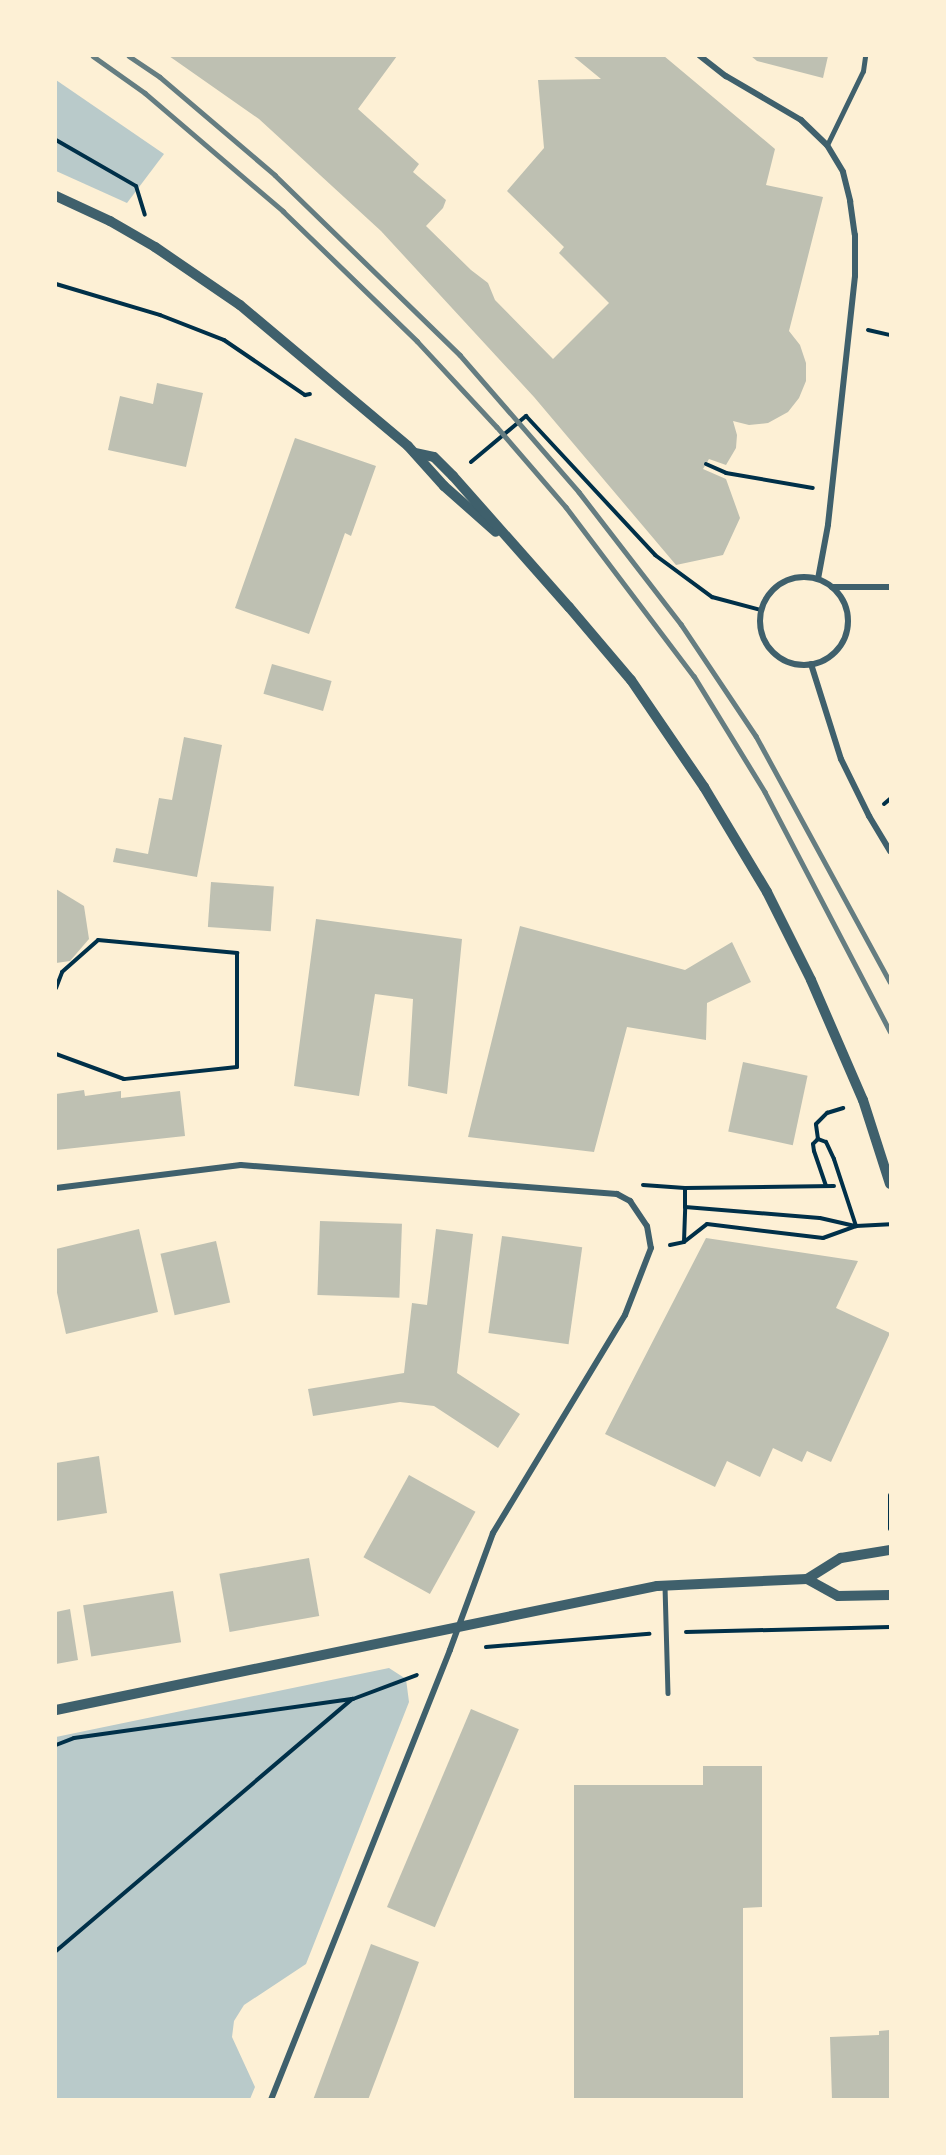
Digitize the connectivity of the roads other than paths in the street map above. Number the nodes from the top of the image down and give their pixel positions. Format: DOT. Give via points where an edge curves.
graph roads {
  1 [pos="700,56"];
  2 [pos="865,56"];
  3 [pos="827,146"];
  4 [pos="56,196"];
  5 [pos="818,579"];
  6 [pos="832,587"];
  7 [pos="891,587"];
  8 [pos="812,664"];
  9 [pos="891,851"];
  10 [pos="891,1184"];
  11 [pos="56,1188"];
  12 [pos="891,1550"];
  13 [pos="807,1579"];
  14 [pos="665,1586"];
  15 [pos="891,1595"];
  16 [pos="458,1626"];
  17 [pos="668,1693"];
  18 [pos="56,1710"];
  19 [pos="271,2100"];
  1 -- 3 [label="street" via="801,120"];
  2 -- 3 [label="street" via="863,71"];
  3 -- 5 [label="street" via="843,172 850,201 855,276"];
  4 -- 10 [label="street" via="155,247 240,305 416,453 434,457 631,680 704,787 772,902 825,1009 863,1100"];
  5 -- 6 [label="street"];
  5 -- 8 [label="street" via="800,576 783,582 769,594 761,610 761,632 771,651 790,663"];
  6 -- 7 [label="street"];
  6 -- 8 [label="street" via="848,615 847,632 827,658"];
  8 -- 9 [label="street" via="841,759"];
  11 -- 16 [label="street" via="241,1165 617,1194 630,1202 647,1226 651,1248 625,1315 493,1533"];
  12 -- 13 [label="street" via="841,1558"];
  13 -- 14 [label="street"];
  13 -- 15 [label="street" via="838,1596"];
  14 -- 16 [label="street"];
  14 -- 17 [label="lane"];
  16 -- 18 [label="street"];
  16 -- 19 [label="street"];
}
